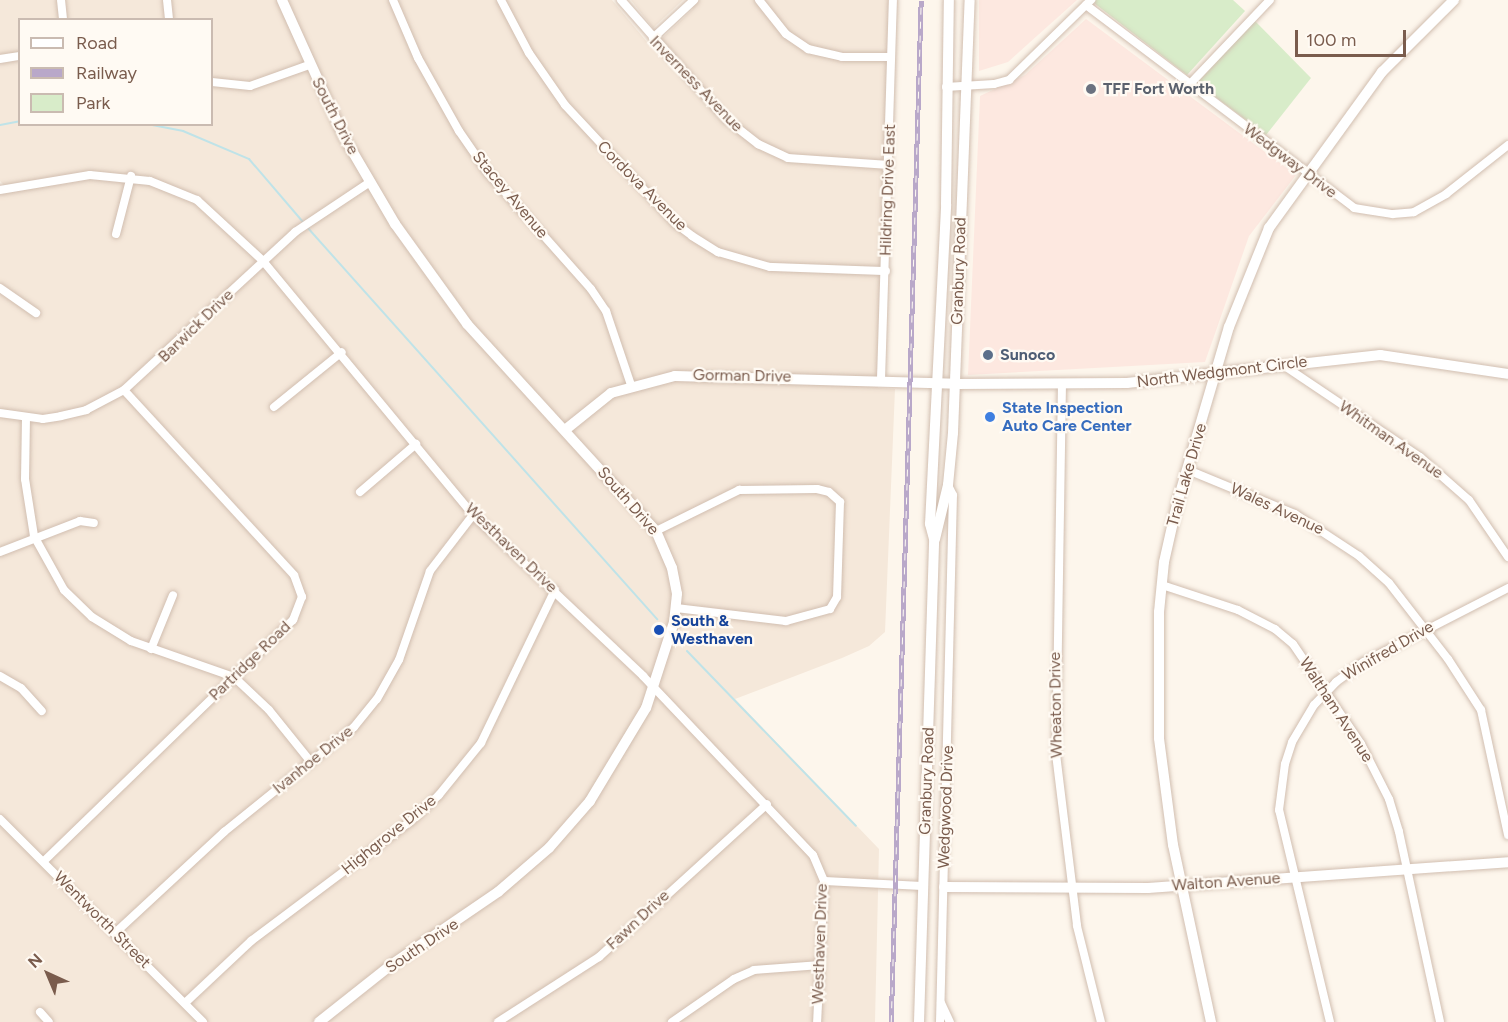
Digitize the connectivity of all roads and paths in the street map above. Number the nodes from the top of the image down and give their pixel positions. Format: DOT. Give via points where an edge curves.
graph roads {
  1 [pos="61,0"];
  2 [pos="167,0"];
  3 [pos="282,0"];
  4 [pos="393,0"];
  5 [pos="501,0"];
  6 [pos="621,0"];
  7 [pos="694,0"];
  8 [pos="759,0"];
  9 [pos="893,0"];
  10 [pos="949,0"];
  11 [pos="970,0"];
  12 [pos="1270,0"];
  13 [pos="1454,0"];
  14 [pos="1089,3"];
  15 [pos="63,18"];
  16 [pos="169,18"];
  17 [pos="653,38"];
  18 [pos="18,56"];
  19 [pos="891,57"];
  20 [pos="0,59"];
  21 [pos="309,65"];
  22 [pos="213,82"];
  23 [pos="1189,85"];
  24 [pos="967,86"];
  25 [pos="946,87"];
  26 [pos="1508,145"];
  27 [pos="889,165"];
  28 [pos="1306,174"];
  29 [pos="131,177"];
  30 [pos="370,182"];
  31 [pos="0,190"];
  32 [pos="116,234"];
  33 [pos="263,261"];
  34 [pos="886,271"];
  35 [pos="0,288"];
  36 [pos="36,313"];
  37 [pos="342,352"];
  38 [pos="1283,365"];
  39 [pos="1216,374"];
  40 [pos="1508,374"];
  41 [pos="881,379"];
  42 [pos="1062,383"];
  43 [pos="935,384"];
  44 [pos="956,384"];
  45 [pos="631,386"];
  46 [pos="124,390"];
  47 [pos="274,406"];
  48 [pos="0,413"];
  49 [pos="26,417"];
  50 [pos="935,420"];
  51 [pos="565,430"];
  52 [pos="416,444"];
  53 [pos="1188,470"];
  54 [pos="948,485"];
  55 [pos="360,492"];
  56 [pos="473,515"];
  57 [pos="94,523"];
  58 [pos="656,531"];
  59 [pos="34,536"];
  60 [pos="934,539"];
  61 [pos="0,552"];
  62 [pos="1508,556"];
  63 [pos="1162,585"];
  64 [pos="1508,588"];
  65 [pos="555,590"];
  66 [pos="173,595"];
  67 [pos="676,608"];
  68 [pos="1425,628"];
  69 [pos="152,649"];
  70 [pos="0,676"];
  71 [pos="234,677"];
  72 [pos="654,687"];
  73 [pos="1327,692"];
  74 [pos="42,711"];
  75 [pos="311,762"];
  76 [pos="767,804"];
  77 [pos="0,819"];
  78 [pos="1508,835"];
  79 [pos="44,861"];
  80 [pos="1508,862"];
  81 [pos="1407,871"];
  82 [pos="1295,878"];
  83 [pos="824,881"];
  84 [pos="1180,885"];
  85 [pos="923,886"];
  86 [pos="944,887"];
  87 [pos="1071,888"];
  88 [pos="115,933"];
  89 [pos="820,965"];
  90 [pos="940,1002"];
  91 [pos="185,1003"];
  92 [pos="40,1012"];
  93 [pos="49,1022"];
  94 [pos="203,1022"];
  95 [pos="319,1022"];
  96 [pos="498,1022"];
  97 [pos="672,1022"];
  98 [pos="818,1022"];
  99 [pos="919,1022"];
  100 [pos="940,1022"];
  101 [pos="950,1022"];
  102 [pos="1101,1022"];
  103 [pos="1210,1022"];
  104 [pos="1330,1022"];
  105 [pos="1440,1022"];
  1 -- 15 [label="street"];
  2 -- 16 [label="street"];
  3 -- 21 [label="street, South Drive"];
  4 -- 45 [label="street, Stacey Avenue" via="418,58 488,173 606,311"];
  5 -- 34 [label="street, Cordova Avenue" via="529,53 565,105 663,211 692,236 717,252 770,267"];
  6 -- 17 [label="street, Inverness Avenue"];
  7 -- 17 [label="street"];
  8 -- 19 [label="street" via="786,34 808,49 836,56"];
  9 -- 19 [label="street, Hildring Drive East"];
  10 -- 25 [label="street, Granbury Road"];
  11 -- 24 [label="street, Granbury Road"];
  12 -- 23 [label="street"];
  13 -- 28 [label="street, Trail Lake Drive" via="1382,72"];
  14 -- 23 [label="street, Wedgway Drive"];
  14 -- 24 [label="street" via="1008,80"];
  17 -- 27 [label="street, Inverness Avenue" via="726,119 758,144 788,158"];
  18 -- 20 [label="street"];
  19 -- 27 [label="street, Hildring Drive East"];
  21 -- 22 [label="street" via="250,86"];
  21 -- 30 [label="street, South Drive"];
  23 -- 28 [label="street, Wedgway Drive"];
  24 -- 25 [label="street"];
  24 -- 44 [label="street, Granbury Road"];
  25 -- 43 [label="street, Granbury Road" via="946,204"];
  26 -- 28 [label="street, Wedgway Drive" via="1446,194 1414,212 1393,214 1353,208"];
  27 -- 34 [label="street, Hildring Drive East"];
  28 -- 39 [label="street, Trail Lake Drive" via="1269,228 1256,255"];
  29 -- 31 [label="street, Westhaven Drive" via="64,177"];
  29 -- 32 [label="street"];
  29 -- 33 [label="street, Westhaven Drive" via="197,200"];
  30 -- 33 [label="street, Barwick Drive" via="315,216"];
  30 -- 51 [label="street, South Drive" via="467,324"];
  33 -- 37 [label="street, Westhaven Drive"];
  33 -- 46 [label="street, Barwick Drive"];
  34 -- 41 [label="street, Hildring Drive East"];
  35 -- 36 [label="street"];
  37 -- 47 [label="street"];
  37 -- 52 [label="street, Westhaven Drive"];
  38 -- 39 [label="street, North Wedgmont Circle"];
  38 -- 40 [label="street, North Wedgmont Circle" via="1380,355"];
  38 -- 62 [label="street, Whitman Avenue" via="1428,464 1469,500"];
  39 -- 42 [label="street, North Wedgmont Circle" via="1127,383"];
  39 -- 53 [label="street, Trail Lake Drive"];
  41 -- 43 [label="street, Gorman Drive"];
  41 -- 45 [label="street, Gorman Drive" via="697,375"];
  42 -- 44 [label="street, North Wedgmont Circle"];
  42 -- 87 [label="street, Wheaton Drive" via="1056,754"];
  43 -- 44 [label="street, North Wedgmont Circle"];
  43 -- 50 [label="street, Granbury Road"];
  44 -- 54 [label="street, Granbury Road"];
  45 -- 51 [label="street, Gorman Drive" via="591,406"];
  46 -- 49 [label="street, Barwick Drive" via="86,410 61,416"];
  46 -- 71 [label="street, Partridge Road" via="239,513 300,586 302,597 293,620"];
  48 -- 49 [label="street, Barwick Drive"];
  49 -- 59 [label="street" via="25,479"];
  50 -- 54 [label="street" via="940,439 939,470"];
  50 -- 60 [label="street, Granbury Road" via="930,524"];
  51 -- 58 [label="street, South Drive"];
  52 -- 55 [label="street"];
  52 -- 56 [label="street, Westhaven Drive"];
  53 -- 63 [label="street, Trail Lake Drive"];
  53 -- 68 [label="street, Wales Avenue" via="1295,514 1324,531 1376,570"];
  54 -- 60 [label="street, Granbury Road"];
  54 -- 86 [label="street, Wedgwood Drive" via="953,495"];
  56 -- 65 [label="street, Westhaven Drive"];
  56 -- 75 [label="street, Ivanhoe Drive" via="430,571 389,681 354,727"];
  57 -- 59 [label="street" via="80,520"];
  58 -- 67 [label="street, South Drive" via="672,568"];
  58 -- 67 [label="street" via="728,493 761,488 829,492 841,508 837,597 830,609 814,615 768,620"];
  59 -- 61 [label="street"];
  59 -- 69 [label="street" via="52,573 78,605 122,636"];
  60 -- 85 [label="street, Granbury Road"];
  63 -- 73 [label="street, Waltham Avenue" via="1262,620 1293,644"];
  63 -- 84 [label="street, Trail Lake Drive" via="1159,738"];
  64 -- 68 [label="street, Winifred Drive"];
  65 -- 72 [label="street, Westhaven Drive"];
  65 -- 91 [label="street, Highgrove Drive" via="481,743 439,795 411,821 251,940"];
  66 -- 69 [label="street"];
  67 -- 72 [label="street, South Drive"];
  68 -- 73 [label="street, Winifred Drive" via="1364,662"];
  68 -- 78 [label="street, Wales Avenue" via="1481,710"];
  69 -- 71 [label="street"];
  70 -- 74 [label="street" via="21,688"];
  71 -- 75 [label="street" via="268,710"];
  71 -- 79 [label="street, Partridge Road"];
  72 -- 76 [label="street, Westhaven Drive"];
  72 -- 95 [label="street, South Drive" via="608,775 549,848 498,892 391,965"];
  73 -- 81 [label="street, Waltham Avenue" via="1361,744 1389,800"];
  73 -- 82 [label="street, Winifred Drive" via="1301,723 1285,764 1280,790 1279,810"];
  75 -- 88 [label="street, Ivanhoe Drive" via="224,832"];
  76 -- 83 [label="street, Westhaven Drive" via="813,855"];
  76 -- 96 [label="street, Fawn Drive" via="599,957"];
  77 -- 79 [label="street, Wentworth Street"];
  79 -- 88 [label="street, Wentworth Street"];
  80 -- 81 [label="street, Walton Avenue"];
  81 -- 82 [label="street, Walton Avenue"];
  81 -- 105 [label="street, Waltham Avenue"];
  82 -- 84 [label="street, Walton Avenue"];
  82 -- 104 [label="street, Winifred Drive"];
  83 -- 85 [label="street"];
  83 -- 89 [label="street, Westhaven Drive"];
  84 -- 87 [label="street, Walton Avenue"];
  84 -- 103 [label="street, Trail Lake Drive"];
  85 -- 99 [label="street, Granbury Road"];
  86 -- 87 [label="street, Walton Avenue"];
  86 -- 90 [label="street, Wedgwood Drive"];
  87 -- 102 [label="street, Wheaton Drive"];
  88 -- 91 [label="street, Wentworth Street"];
  89 -- 97 [label="street" via="754,970 734,979"];
  89 -- 98 [label="street, Westhaven Drive"];
  90 -- 100 [label="street, Wedgwood Drive"];
  90 -- 101 [label="street"];
  91 -- 94 [label="street, Wentworth Street"];
  92 -- 93 [label="street"];
}
